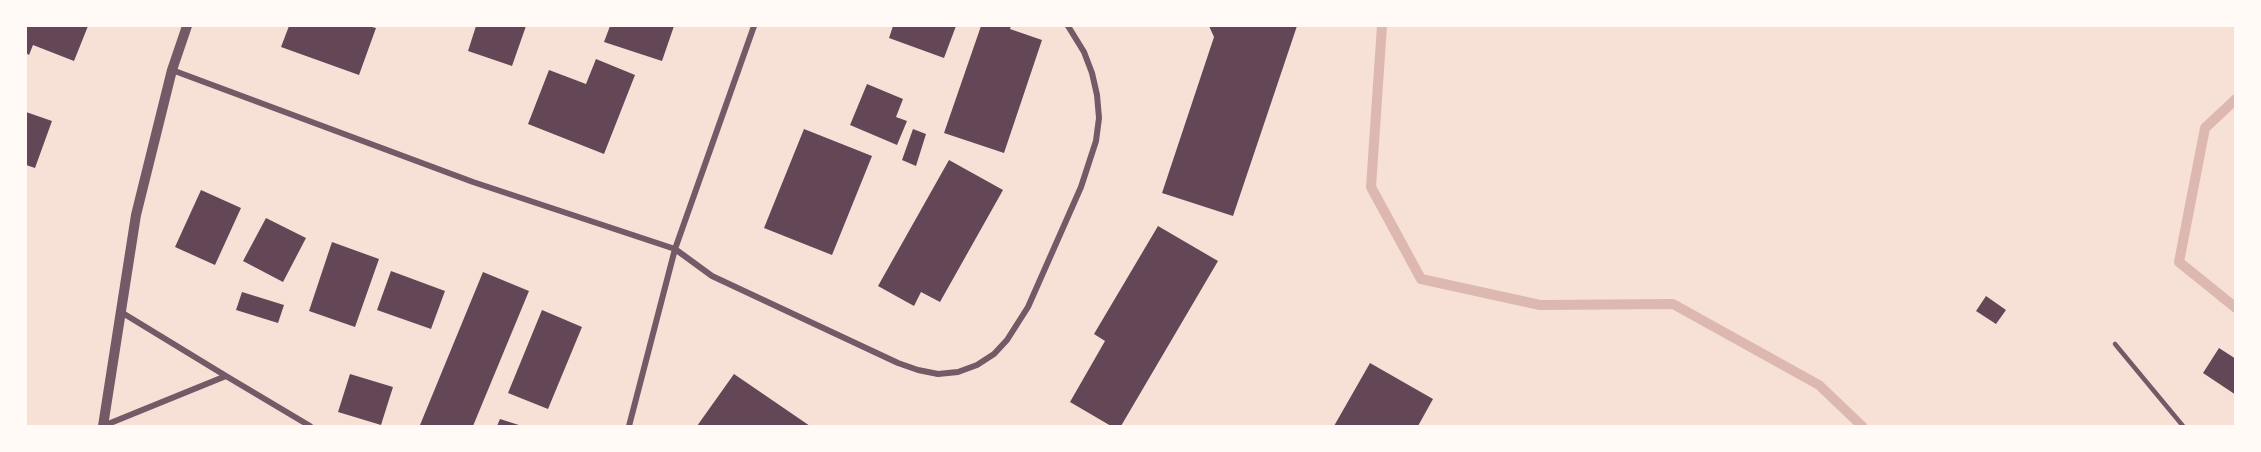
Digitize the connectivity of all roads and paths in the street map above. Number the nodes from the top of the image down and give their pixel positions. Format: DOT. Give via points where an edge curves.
graph roads {
  1 [pos="187,26"];
  2 [pos="754,26"];
  3 [pos="1068,26"];
  4 [pos="172,70"];
  5 [pos="675,249"];
  6 [pos="121,312"];
  7 [pos="2115,344"];
  8 [pos="226,375"];
  9 [pos="103,426"];
  10 [pos="310,426"];
  11 [pos="629,426"];
  12 [pos="2183,426"];
  1 -- 4 [label="street"];
  2 -- 5 [label="street"];
  3 -- 5 [label="street" via="1092,73 1099,118 1096,141 1081,187 1028,307 1007,340 977,365 938,374 898,363 712,276"];
  4 -- 5 [label="street" via="473,182"];
  4 -- 6 [label="street" via="135,215"];
  5 -- 11 [label="street"];
  6 -- 8 [label="street"];
  6 -- 9 [label="street"];
  7 -- 12 [label="lane"];
  8 -- 9 [label="street"];
  8 -- 10 [label="street"];
}
